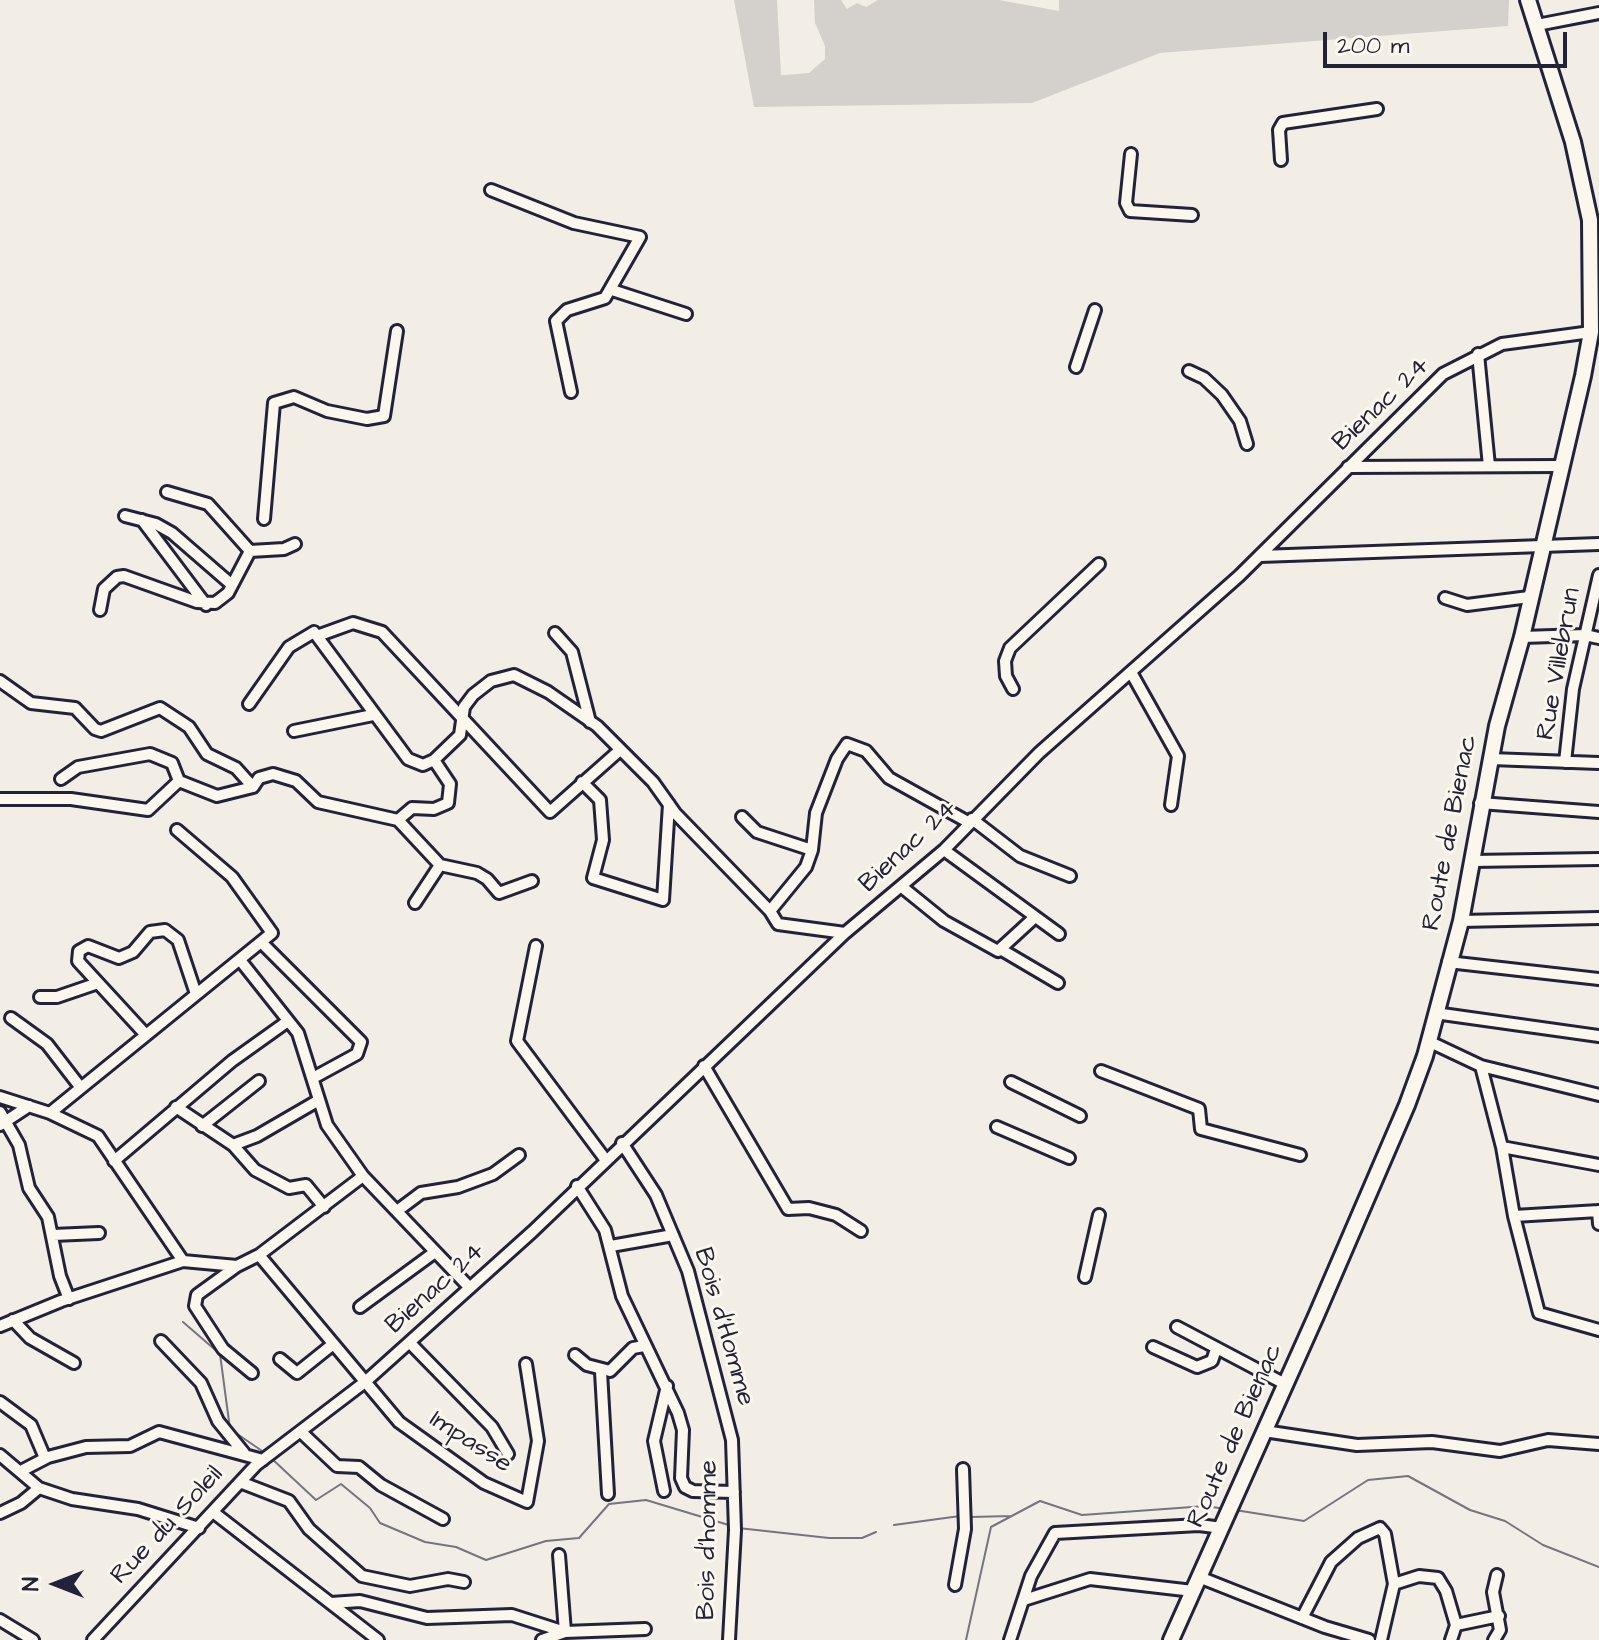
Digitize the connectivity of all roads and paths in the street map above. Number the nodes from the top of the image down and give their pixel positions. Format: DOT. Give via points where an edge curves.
graph roads {
  1 [pos="1528,0"];
  2 [pos="1599,13"];
  3 [pos="1537,25"];
  4 [pos="1377,109"];
  5 [pos="1131,154"];
  6 [pos="1281,160"];
  7 [pos="491,190"];
  8 [pos="1192,215"];
  9 [pos="612,290"];
  10 [pos="1095,310"];
  11 [pos="686,314"];
  12 [pos="397,331"];
  13 [pos="1591,332"];
  14 [pos="1478,354"];
  15 [pos="1076,367"];
  16 [pos="1189,371"];
  17 [pos="571,392"];
  18 [pos="1247,444"];
  19 [pos="1489,466"];
  20 [pos="1561,466"];
  21 [pos="1348,467"];
  22 [pos="167,492"];
  23 [pos="125,516"];
  24 [pos="140,519"];
  25 [pos="264,519"];
  26 [pos="295,544"];
  27 [pos="1599,544"];
  28 [pos="1542,546"];
  29 [pos="250,551"];
  30 [pos="1260,556"];
  31 [pos="1099,564"];
  32 [pos="1599,575"];
  33 [pos="232,585"];
  34 [pos="1529,597"];
  35 [pos="1445,598"];
  36 [pos="206,605"];
  37 [pos="100,610"];
  38 [pos="555,633"];
  39 [pos="1585,635"];
  40 [pos="317,636"];
  41 [pos="1522,637"];
  42 [pos="1599,638"];
  43 [pos="1132,674"];
  44 [pos="0,681"];
  45 [pos="1013,689"];
  46 [pos="249,704"];
  47 [pos="373,715"];
  48 [pos="463,720"];
  49 [pos="590,722"];
  50 [pos="294,731"];
  51 [pos="620,750"];
  52 [pos="1491,759"];
  53 [pos="434,760"];
  54 [pos="1565,762"];
  55 [pos="1599,763"];
  56 [pos="61,779"];
  57 [pos="179,781"];
  58 [pos="582,782"];
  59 [pos="253,787"];
  60 [pos="0,799"];
  61 [pos="1480,803"];
  62 [pos="669,804"];
  63 [pos="1171,805"];
  64 [pos="1599,812"];
  65 [pos="742,817"];
  66 [pos="398,820"];
  67 [pos="970,821"];
  68 [pos="177,830"];
  69 [pos="812,850"];
  70 [pos="944,850"];
  71 [pos="1599,859"];
  72 [pos="1472,861"];
  73 [pos="440,865"];
  74 [pos="1070,876"];
  75 [pos="532,881"];
  76 [pos="902,887"];
  77 [pos="415,903"];
  78 [pos="770,911"];
  79 [pos="1035,917"];
  80 [pos="1599,918"];
  81 [pos="1461,921"];
  82 [pos="845,933"];
  83 [pos="1059,934"];
  84 [pos="261,942"];
  85 [pos="536,946"];
  86 [pos="1002,950"];
  87 [pos="240,960"];
  88 [pos="1448,962"];
  89 [pos="1599,979"];
  90 [pos="98,983"];
  91 [pos="1058,983"];
  92 [pos="196,994"];
  93 [pos="40,997"];
  94 [pos="1435,1013"];
  95 [pos="11,1018"];
  96 [pos="288,1021"];
  97 [pos="146,1035"];
  98 [pos="1599,1036"];
  99 [pos="1428,1041"];
  100 [pos="704,1066"];
  101 [pos="1481,1066"];
  102 [pos="1101,1071"];
  103 [pos="313,1078"];
  104 [pos="259,1081"];
  105 [pos="1011,1082"];
  106 [pos="81,1088"];
  107 [pos="1599,1095"];
  108 [pos="0,1097"];
  109 [pos="319,1100"];
  110 [pos="29,1106"];
  111 [pos="176,1107"];
  112 [pos="50,1113"];
  113 [pos="1080,1116"];
  114 [pos="2,1119"];
  115 [pos="202,1126"];
  116 [pos="997,1127"];
  117 [pos="622,1143"];
  118 [pos="233,1145"];
  119 [pos="1502,1147"];
  120 [pos="519,1155"];
  121 [pos="1300,1155"];
  122 [pos="1069,1158"];
  123 [pos="605,1159"];
  124 [pos="114,1161"];
  125 [pos="1599,1165"];
  126 [pos="363,1176"];
  127 [pos="577,1186"];
  128 [pos="324,1207"];
  129 [pos="397,1211"];
  130 [pos="1598,1211"];
  131 [pos="1099,1215"];
  132 [pos="1514,1216"];
  133 [pos="1599,1224"];
  134 [pos="861,1231"];
  135 [pos="99,1233"];
  136 [pos="53,1235"];
  137 [pos="673,1235"];
  138 [pos="611,1246"];
  139 [pos="435,1252"];
  140 [pos="259,1255"];
  141 [pos="183,1261"];
  142 [pos="237,1266"];
  143 [pos="1085,1277"];
  144 [pos="470,1288"];
  145 [pos="69,1299"];
  146 [pos="360,1307"];
  147 [pos="4,1323"];
  148 [pos="1177,1327"];
  149 [pos="1599,1330"];
  150 [pos="161,1341"];
  151 [pos="410,1343"];
  152 [pos="332,1345"];
  153 [pos="644,1346"];
  154 [pos="1153,1347"];
  155 [pos="1216,1349"];
  156 [pos="575,1355"];
  157 [pos="280,1359"];
  158 [pos="74,1363"];
  159 [pos="526,1364"];
  160 [pos="601,1372"];
  161 [pos="252,1373"];
  162 [pos="365,1382"];
  163 [pos="1285,1384"];
  164 [pos="667,1386"];
  165 [pos="0,1402"];
  166 [pos="1264,1431"];
  167 [pos="301,1432"];
  168 [pos="732,1440"];
  169 [pos="1599,1444"];
  170 [pos="281,1448"];
  171 [pos="244,1453"];
  172 [pos="508,1454"];
  173 [pos="45,1458"];
  174 [pos="2,1460"];
  175 [pos="259,1462"];
  176 [pos="963,1469"];
  177 [pos="21,1471"];
  178 [pos="240,1482"];
  179 [pos="39,1488"];
  180 [pos="664,1491"];
  181 [pos="734,1492"];
  182 [pos="608,1494"];
  183 [pos="213,1512"];
  184 [pos="0,1513"];
  185 [pos="443,1519"];
  186 [pos="1223,1524"];
  187 [pos="199,1528"];
  188 [pos="559,1555"];
  189 [pos="1497,1575"];
  190 [pos="464,1582"];
  191 [pos="1196,1584"];
  192 [pos="1394,1584"];
  193 [pos="955,1585"];
  194 [pos="1024,1600"];
  195 [pos="331,1603"];
  196 [pos="1499,1616"];
  197 [pos="1302,1618"];
  198 [pos="0,1620"];
  199 [pos="1456,1625"];
  200 [pos="645,1629"];
  201 [pos="567,1635"];
  202 [pos="631,1635"];
  203 [pos="33,1640"];
  204 [pos="93,1640"];
  205 [pos="378,1640"];
  206 [pos="542,1640"];
  207 [pos="729,1640"];
  208 [pos="1010,1640"];
  209 [pos="1171,1640"];
  210 [pos="1369,1640"];
  211 [pos="1381,1640"];
  212 [pos="1451,1640"];
  213 [pos="1494,1640"];
  1 -- 3 [label="main road, Route de Bienac"];
  2 -- 3 [label="street"];
  3 -- 13 [label="main road, Route de Bienac" via="1573,142 1590,220"];
  4 -- 6 [label="street" via="1283,123"];
  5 -- 8 [label="street" via="1126,207 1138,214"];
  7 -- 9 [label="street" via="574,223 640,237"];
  9 -- 11 [label="street"];
  9 -- 17 [label="street" via="563,312 556,321"];
  10 -- 15 [label="street"];
  12 -- 25 [label="street" via="384,416 367,419 327,411 294,397 274,403"];
  13 -- 14 [label="street, Bienac 24" via="1502,344"];
  13 -- 20 [label="main road, Route de Bienac"];
  14 -- 19 [label="street"];
  14 -- 21 [label="street, Bienac 24" via="1443,374"];
  16 -- 18 [label="street" via="1222,395 1240,421"];
  19 -- 20 [label="street"];
  19 -- 21 [label="street"];
  20 -- 28 [label="main road, Route de Bienac"];
  21 -- 30 [label="street, Bienac 24"];
  22 -- 29 [label="street" via="208,504"];
  23 -- 24 [label="street"];
  24 -- 33 [label="street" via="172,533"];
  24 -- 36 [label="street"];
  26 -- 29 [label="street"];
  27 -- 28 [label="street"];
  28 -- 30 [label="street"];
  28 -- 34 [label="main road, Route de Bienac"];
  29 -- 33 [label="street"];
  30 -- 43 [label="street, Bienac 24"];
  31 -- 45 [label="street" via="1010,648 1006,676"];
  32 -- 39 [label="street, Rue Villebrun"];
  33 -- 36 [label="street" via="223,599"];
  34 -- 35 [label="street" via="1467,605"];
  34 -- 41 [label="main road, Route de Bienac"];
  36 -- 37 [label="street" via="124,576 104,589"];
  38 -- 49 [label="street" via="575,660"];
  39 -- 41 [label="street"];
  39 -- 42 [label="street"];
  39 -- 54 [label="street, Rue Villebrun"];
  40 -- 46 [label="street" via="314,632 289,647"];
  40 -- 47 [label="street"];
  40 -- 48 [label="street" via="353,623 382,632"];
  41 -- 52 [label="main road, Route de Bienac"];
  43 -- 63 [label="street" via="1178,756"];
  43 -- 67 [label="street, Bienac 24"];
  44 -- 59 [label="street" via="31,703 75,708 101,731 160,708 189,727 207,754 236,768"];
  47 -- 50 [label="street"];
  47 -- 53 [label="street" via="408,759 423,765"];
  48 -- 49 [label="street" via="473,695 491,681 514,675"];
  48 -- 53 [label="street" via="460,735"];
  48 -- 58 [label="street" via="550,812"];
  49 -- 51 [label="street"];
  51 -- 58 [label="street"];
  51 -- 62 [label="street"];
  52 -- 54 [label="street"];
  52 -- 61 [label="main road, Route de Bienac"];
  53 -- 66 [label="street" via="450,784 448,803 434,809 412,808"];
  54 -- 55 [label="street"];
  56 -- 57 [label="street" via="78,767 150,754 172,763"];
  57 -- 59 [label="street" via="217,796"];
  57 -- 60 [label="street" via="148,810 71,799"];
  58 -- 62 [label="street" via="600,800 603,840 593,878 663,900"];
  59 -- 66 [label="street" via="264,776 280,775 296,781 318,802"];
  61 -- 64 [label="street"];
  61 -- 72 [label="main road, Route de Bienac"];
  62 -- 78 [label="street"];
  65 -- 69 [label="street" via="757,832"];
  66 -- 73 [label="street"];
  67 -- 69 [label="street" via="889,778 866,751 847,744 816,813"];
  67 -- 70 [label="street, Bienac 24"];
  67 -- 74 [label="street" via="1020,856"];
  68 -- 84 [label="street" via="232,877 272,933"];
  69 -- 78 [label="street" via="806,867"];
  70 -- 76 [label="street, Bienac 24"];
  70 -- 79 [label="street"];
  71 -- 72 [label="street"];
  72 -- 81 [label="main road, Route de Bienac"];
  73 -- 75 [label="street" via="477,873 499,893"];
  73 -- 77 [label="street"];
  76 -- 82 [label="street, Bienac 24"];
  76 -- 86 [label="street" via="944,921"];
  78 -- 82 [label="street" via="778,924"];
  79 -- 83 [label="street"];
  79 -- 86 [label="street"];
  80 -- 81 [label="street"];
  81 -- 88 [label="main road, Route de Bienac"];
  82 -- 100 [label="street, Bienac 24"];
  84 -- 87 [label="street"];
  84 -- 103 [label="street" via="361,1042 357,1054"];
  85 -- 123 [label="street" via="517,1041"];
  86 -- 91 [label="street"];
  87 -- 92 [label="street"];
  87 -- 96 [label="street"];
  88 -- 89 [label="street"];
  88 -- 94 [label="main road, Route de Bienac"];
  90 -- 92 [label="street" via="78,961 79,951 88,946 119,958 159,929 178,940"];
  90 -- 93 [label="street"];
  90 -- 97 [label="street"];
  92 -- 97 [label="street"];
  94 -- 98 [label="street"];
  94 -- 99 [label="main road, Route de Bienac"];
  95 -- 106 [label="street" via="47,1044"];
  96 -- 103 [label="street" via="298,1033"];
  96 -- 111 [label="street"];
  97 -- 106 [label="street"];
  99 -- 101 [label="street"];
  99 -- 163 [label="main road, Route de Bienac" via="1407,1105"];
  100 -- 117 [label="street, Bienac 24"];
  100 -- 134 [label="street" via="788,1209 836,1215"];
  101 -- 107 [label="street"];
  101 -- 119 [label="street"];
  102 -- 121 [label="street" via="1199,1109 1201,1129"];
  103 -- 109 [label="street"];
  104 -- 115 [label="street"];
  105 -- 113 [label="street"];
  106 -- 112 [label="street"];
  108 -- 110 [label="street"];
  109 -- 118 [label="street"];
  109 -- 126 [label="street" via="327,1125"];
  110 -- 112 [label="street"];
  110 -- 114 [label="street"];
  111 -- 115 [label="street"];
  111 -- 124 [label="street"];
  112 -- 124 [label="street" via="98,1136"];
  114 -- 136 [label="street" via="19,1145 24,1175"];
  115 -- 118 [label="street"];
  116 -- 122 [label="street"];
  117 -- 123 [label="street, Bienac 24"];
  117 -- 137 [label="street, Bois d'Homme" via="656,1195"];
  118 -- 128 [label="street" via="255,1170 289,1188 306,1185"];
  119 -- 125 [label="street"];
  119 -- 132 [label="street"];
  120 -- 129 [label="street" via="493,1174 421,1193"];
  123 -- 127 [label="street, Bienac 24"];
  124 -- 141 [label="street"];
  126 -- 128 [label="street"];
  126 -- 129 [label="street"];
  127 -- 138 [label="street"];
  127 -- 144 [label="street, Bienac 24"];
  128 -- 140 [label="street"];
  129 -- 139 [label="street"];
  130 -- 132 [label="street"];
  130 -- 133 [label="street"];
  131 -- 143 [label="street"];
  132 -- 149 [label="street" via="1539,1313"];
  135 -- 136 [label="street"];
  136 -- 145 [label="street"];
  137 -- 138 [label="street"];
  137 -- 168 [label="street, Bois d'Homme" via="688,1271"];
  138 -- 153 [label="street" via="617,1280"];
  139 -- 144 [label="street"];
  139 -- 146 [label="street"];
  140 -- 142 [label="street"];
  140 -- 152 [label="street"];
  141 -- 142 [label="street"];
  141 -- 145 [label="street"];
  142 -- 161 [label="street" via="197,1295 195,1306 223,1349"];
  144 -- 151 [label="street, Bienac 24"];
  145 -- 147 [label="street"];
  147 -- 158 [label="street"];
  148 -- 155 [label="street"];
  150 -- 171 [label="street" via="201,1383 218,1421"];
  151 -- 162 [label="street, Bienac 24"];
  151 -- 172 [label="street" via="492,1427"];
  152 -- 157 [label="street" via="297,1373"];
  152 -- 162 [label="street"];
  153 -- 160 [label="street" via="633,1348 615,1369"];
  153 -- 164 [label="street" via="654,1355"];
  154 -- 155 [label="street" via="1197,1367 1212,1361"];
  155 -- 163 [label="street"];
  156 -- 160 [label="street"];
  159 -- 162 [label="street, Impasse" via="538,1441 527,1502 484,1483 399,1422"];
  160 -- 182 [label="street"];
  162 -- 167 [label="street, Bienac 24"];
  163 -- 166 [label="main road, Route de Bienac"];
  164 -- 180 [label="street" via="654,1441"];
  164 -- 181 [label="street" via="683,1430 685,1487"];
  165 -- 173 [label="street" via="24,1417"];
  166 -- 169 [label="street" via="1343,1444 1432,1442 1500,1451 1548,1440"];
  166 -- 186 [label="main road, Route de Bienac"];
  167 -- 170 [label="street, Bienac 24"];
  167 -- 185 [label="street" via="337,1466 359,1467"];
  168 -- 181 [label="street, Bois d'homme"];
  170 -- 175 [label="street, Rue du Soleil"];
  171 -- 173 [label="street" via="159,1432 130,1446 86,1447"];
  171 -- 175 [label="street"];
  173 -- 177 [label="street"];
  174 -- 177 [label="street"];
  175 -- 178 [label="street, Rue du Soleil"];
  176 -- 193 [label="street" via="965,1529"];
  177 -- 179 [label="street"];
  178 -- 183 [label="street, Rue du Soleil"];
  178 -- 190 [label="street" via="289,1501 309,1529 362,1576 410,1586 448,1579"];
  179 -- 184 [label="street"];
  179 -- 187 [label="street"];
  181 -- 207 [label="street, Bois d'homme"];
  183 -- 187 [label="street, Rue du Soleil"];
  183 -- 195 [label="street"];
  186 -- 191 [label="main road, Route de Bienac"];
  186 -- 194 [label="street" via="1060,1530 1031,1576"];
  187 -- 204 [label="street, Rue du Soleil"];
  188 -- 201 [label="street"];
  189 -- 196 [label="street" via="1493,1592"];
  191 -- 194 [label="street" via="1090,1579"];
  191 -- 197 [label="street"];
  191 -- 209 [label="main road, Route de Bienac"];
  192 -- 197 [label="street" via="1385,1534 1374,1529 1331,1562"];
  192 -- 199 [label="street" via="1419,1576 1438,1578"];
  192 -- 211 [label="street"];
  194 -- 208 [label="street"];
  195 -- 201 [label="street" via="360,1601 427,1618 512,1615"];
  195 -- 205 [label="street"];
  196 -- 199 [label="street"];
  196 -- 213 [label="street"];
  197 -- 210 [label="street"];
  198 -- 203 [label="street"];
  199 -- 212 [label="street"];
  200 -- 202 [label="street"];
  201 -- 202 [label="street"];
  201 -- 206 [label="street"];
}
